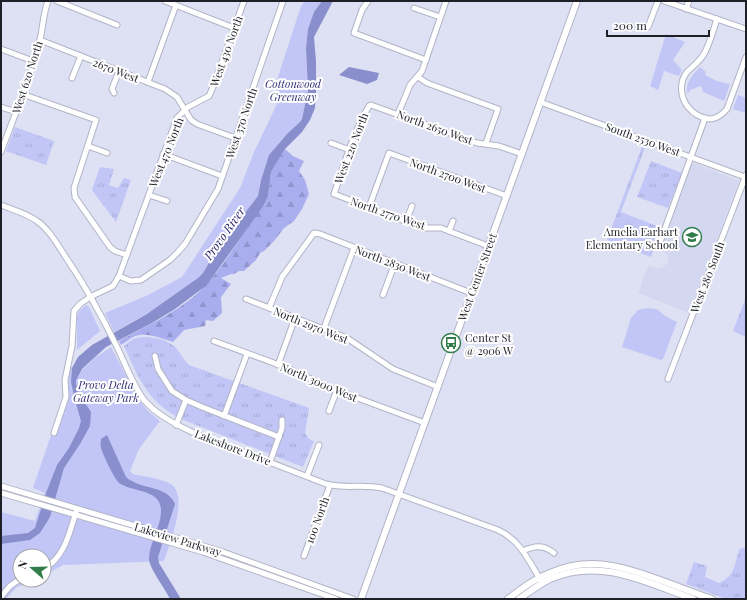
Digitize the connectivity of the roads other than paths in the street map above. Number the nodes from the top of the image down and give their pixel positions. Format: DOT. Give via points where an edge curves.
graph roads {
  1 [pos="48,1"];
  2 [pos="57,1"];
  3 [pos="165,1"];
  4 [pos="244,1"];
  5 [pos="284,1"];
  6 [pos="368,1"];
  7 [pos="446,1"];
  8 [pos="577,1"];
  9 [pos="658,1"];
  10 [pos="664,1"];
  11 [pos="689,1"];
  12 [pos="176,5"];
  13 [pos="414,8"];
  14 [pos="686,9"];
  15 [pos="440,17"];
  16 [pos="717,19"];
  17 [pos="117,25"];
  18 [pos="648,27"];
  19 [pos="234,28"];
  20 [pos="746,29"];
  21 [pos="40,40"];
  22 [pos="1,49"];
  23 [pos="81,56"];
  24 [pos="746,57"];
  25 [pos="426,60"];
  26 [pos="33,61"];
  27 [pos="119,71"];
  28 [pos="418,77"];
  29 [pos="72,78"];
  30 [pos="148,82"];
  31 [pos="114,93"];
  32 [pos="22,94"];
  33 [pos="540,102"];
  34 [pos="371,105"];
  35 [pos="1,107"];
  36 [pos="184,110"];
  37 [pos="16,112"];
  38 [pos="398,114"];
  39 [pos="705,118"];
  40 [pos="235,138"];
  41 [pos="332,143"];
  42 [pos="486,143"];
  43 [pos="88,146"];
  44 [pos="350,150"];
  45 [pos="1,152"];
  46 [pos="107,153"];
  47 [pos="163,154"];
  48 [pos="522,154"];
  49 [pos="691,157"];
  50 [pos="222,176"];
  51 [pos="746,176"];
  52 [pos="334,194"];
  53 [pos="149,195"];
  54 [pos="507,196"];
  55 [pos="167,201"];
  56 [pos="1,205"];
  57 [pos="412,206"];
  58 [pos="369,207"];
  59 [pos="406,221"];
  60 [pos="453,221"];
  61 [pos="449,232"];
  62 [pos="658,245"];
  63 [pos="488,246"];
  64 [pos="354,248"];
  65 [pos="127,255"];
  66 [pos="395,263"];
  67 [pos="118,276"];
  68 [pos="471,294"];
  69 [pos="383,295"];
  70 [pos="90,297"];
  71 [pos="246,299"];
  72 [pos="269,308"];
  73 [pos="295,318"];
  74 [pos="324,328"];
  75 [pos="214,341"];
  76 [pos="247,354"];
  77 [pos="155,356"];
  78 [pos="278,364"];
  79 [pos="668,380"];
  80 [pos="438,387"];
  81 [pos="337,390"];
  82 [pos="186,400"];
  83 [pos="329,411"];
  84 [pos="224,416"];
  85 [pos="282,420"];
  86 [pos="425,423"];
  87 [pos="176,425"];
  88 [pos="54,433"];
  89 [pos="279,437"];
  90 [pos="319,444"];
  91 [pos="270,462"];
  92 [pos="307,476"];
  93 [pos="330,484"];
  94 [pos="1,486"];
  95 [pos="1,493"];
  96 [pos="399,494"];
  97 [pos="77,508"];
  98 [pos="75,515"];
  99 [pos="145,532"];
  100 [pos="174,540"];
  101 [pos="523,551"];
  102 [pos="554,553"];
  103 [pos="304,556"];
  104 [pos="52,562"];
  105 [pos="540,581"];
  106 [pos="12,585"];
  107 [pos="1,597"];
  108 [pos="336,599"];
  109 [pos="353,599"];
  110 [pos="362,599"];
  111 [pos="508,599"];
  112 [pos="519,599"];
  113 [pos="693,599"];
  114 [pos="712,599"];
  1 -- 21 [label="street, West 620 North" via="44,9"];
  2 -- 17 [label="street"];
  3 -- 12 [label="street"];
  4 -- 19 [label="street, West 430 North"];
  5 -- 40 [label="street, West 370 North"];
  6 -- 25 [label="street" via="354,33"];
  7 -- 15 [label="street"];
  8 -- 33 [label="main road, West Center Street"];
  9 -- 18 [label="street"];
  10 -- 14 [label="street"];
  11 -- 14 [label="street"];
  12 -- 19 [label="street"];
  12 -- 30 [label="street"];
  13 -- 15 [label="street"];
  14 -- 16 [label="street"];
  15 -- 25 [label="street"];
  16 -- 20 [label="street"];
  16 -- 39 [label="street" via="704,55 686,75 681,88 687,106"];
  19 -- 36 [label="street, West 430 North" via="209,96"];
  21 -- 23 [label="street, 2670 West"];
  21 -- 26 [label="street, West 620 North"];
  22 -- 26 [label="street"];
  23 -- 27 [label="street, 2670 West"];
  23 -- 29 [label="street"];
  24 -- 39 [label="street" via="727,109 717,118"];
  25 -- 28 [label="street"];
  26 -- 32 [label="street, West 620 North"];
  27 -- 30 [label="street, 2670 West"];
  27 -- 31 [label="street" via="112,89"];
  28 -- 38 [label="street" via="410,85"];
  28 -- 42 [label="street" via="427,83 498,109"];
  30 -- 36 [label="street, 2670 West" via="177,97"];
  32 -- 37 [label="street, West 620 North"];
  32 -- 43 [label="street" via="96,120"];
  33 -- 48 [label="main road, West Center Street"];
  33 -- 49 [label="street, South 2530 West"];
  34 -- 38 [label="street, North 2650 West"];
  34 -- 44 [label="street, West 220 North" via="364,114"];
  35 -- 37 [label="street"];
  36 -- 40 [label="street, 2670 West" via="197,124"];
  36 -- 47 [label="street, West 470 North" via="177,118"];
  37 -- 45 [label="street, West 620 North"];
  38 -- 42 [label="street, North 2650 West" via="477,143"];
  39 -- 49 [label="street"];
  40 -- 50 [label="street, West 370 North"];
  41 -- 44 [label="street"];
  42 -- 48 [label="street, North 2650 West"];
  43 -- 46 [label="street"];
  43 -- 65 [label="street" via="74,188 75,197 110,247"];
  44 -- 52 [label="street, West 220 North"];
  47 -- 50 [label="street"];
  47 -- 53 [label="street, West 470 North"];
  48 -- 54 [label="main road, West Center Street"];
  49 -- 51 [label="street, South 2530 West"];
  49 -- 62 [label="street"];
  50 -- 67 [label="street, West 370 North" via="218,189 178,252 170,260 141,280 131,281"];
  51 -- 79 [label="street, West 280 South"];
  52 -- 58 [label="street, North 2770 West"];
  53 -- 55 [label="street"];
  53 -- 65 [label="street, West 470 North"];
  54 -- 58 [label="street, North 2700 West" via="389,153"];
  54 -- 63 [label="main road, West Center Street"];
  56 -- 70 [label="street, Lakeshore Drive" via="29,216 45,228"];
  57 -- 59 [label="street"];
  58 -- 59 [label="street, North 2770 West"];
  59 -- 61 [label="street, North 2770 West" via="423,228 441,228"];
  60 -- 61 [label="street"];
  61 -- 63 [label="street, North 2770 West"];
  63 -- 68 [label="main road, West Center Street"];
  64 -- 66 [label="street, North 2830 West"];
  64 -- 72 [label="street, North 2830 West" via="314,233 282,277"];
  64 -- 74 [label="street"];
  65 -- 67 [label="street, West 470 North"];
  66 -- 68 [label="street, North 2830 West"];
  66 -- 69 [label="street"];
  67 -- 70 [label="street" via="112,286"];
  68 -- 80 [label="main road, West Center Street"];
  70 -- 87 [label="street, Lakeshore Drive" via="144,399"];
  70 -- 88 [label="street" via="74,311 73,339 65,380 66,397"];
  71 -- 72 [label="street, North 2970 West"];
  72 -- 73 [label="street, North 2970 West"];
  73 -- 74 [label="street, North 2970 West"];
  73 -- 78 [label="street"];
  74 -- 80 [label="street, North 2970 West" via="347,338 400,373"];
  75 -- 76 [label="street, North 3000 West"];
  76 -- 78 [label="street, North 3000 West"];
  76 -- 84 [label="street"];
  77 -- 82 [label="street" via="158,369 172,391"];
  78 -- 81 [label="street, North 3000 West"];
  80 -- 86 [label="main road, West Center Street"];
  81 -- 83 [label="street"];
  81 -- 86 [label="street, North 3000 West"];
  82 -- 84 [label="street"];
  82 -- 87 [label="street"];
  84 -- 89 [label="street"];
  85 -- 89 [label="street"];
  86 -- 96 [label="main road, West Center Street"];
  87 -- 91 [label="street, Lakeshore Drive"];
  89 -- 91 [label="street"];
  90 -- 92 [label="street"];
  91 -- 92 [label="street, Lakeshore Drive"];
  92 -- 93 [label="street, Lakeshore Drive"];
  93 -- 96 [label="street, Lakeshore Drive" via="345,487 373,486"];
  93 -- 103 [label="street, 100 North"];
  94 -- 97 [label="street, Lakeview Parkway"];
  95 -- 98 [label="street, Lakeview Parkway"];
  96 -- 101 [label="street, Lakeshore Drive" via="498,530 513,539"];
  96 -- 110 [label="main road, West Center Street"];
  97 -- 98 [label="street"];
  97 -- 99 [label="street, Lakeview Parkway"];
  98 -- 99 [label="street, Lakeview Parkway"];
  98 -- 104 [label="street" via="63,549"];
  99 -- 100 [label="street, Lakeview Parkway"];
  100 -- 108 [label="street, Lakeview Parkway"];
  100 -- 109 [label="street, Lakeview Parkway" via="231,554"];
  101 -- 102 [label="street" via="538,546"];
  101 -- 105 [label="street, Lakeshore Drive"];
  105 -- 111 [label="main road"];
  105 -- 112 [label="main road"];
  105 -- 113 [label="main road" via="574,572 605,570"];
  105 -- 114 [label="main road" via="556,570 586,564 605,564 629,569"];
  106 -- 107 [label="street"];
}
